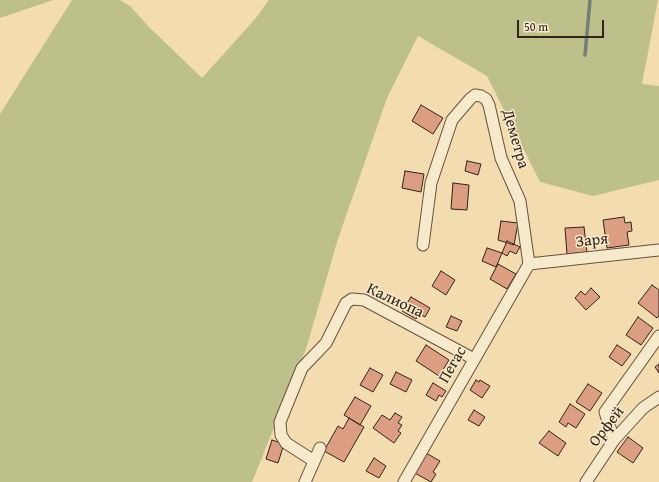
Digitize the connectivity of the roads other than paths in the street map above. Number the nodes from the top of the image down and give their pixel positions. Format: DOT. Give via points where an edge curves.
graph roads {
  1 [pos="423,245"];
  2 [pos="659,250"];
  3 [pos="529,264"];
  4 [pos="659,336"];
  5 [pos="474,359"];
  6 [pos="659,397"];
  7 [pos="614,440"];
  8 [pos="320,448"];
  9 [pos="314,461"];
  10 [pos="305,482"];
  11 [pos="404,482"];
  12 [pos="586,482"];
  1 -- 3 [label="street, Деметра" via="431,183 452,120 470,99 475,95 481,96 489,105 501,158 520,201"];
  2 -- 3 [label="street, Заря"];
  3 -- 5 [label="street, Пегас"];
  4 -- 7 [label="street" via="605,412"];
  5 -- 9 [label="street, Калиопа" via="364,300 352,299 346,303 326,343 302,368 280,422 281,435 286,443"];
  5 -- 11 [label="street, Пегас"];
  6 -- 7 [label="street, Орфей" via="643,408"];
  7 -- 12 [label="street, Орфей"];
  8 -- 9 [label="street"];
  9 -- 10 [label="street"];
}
